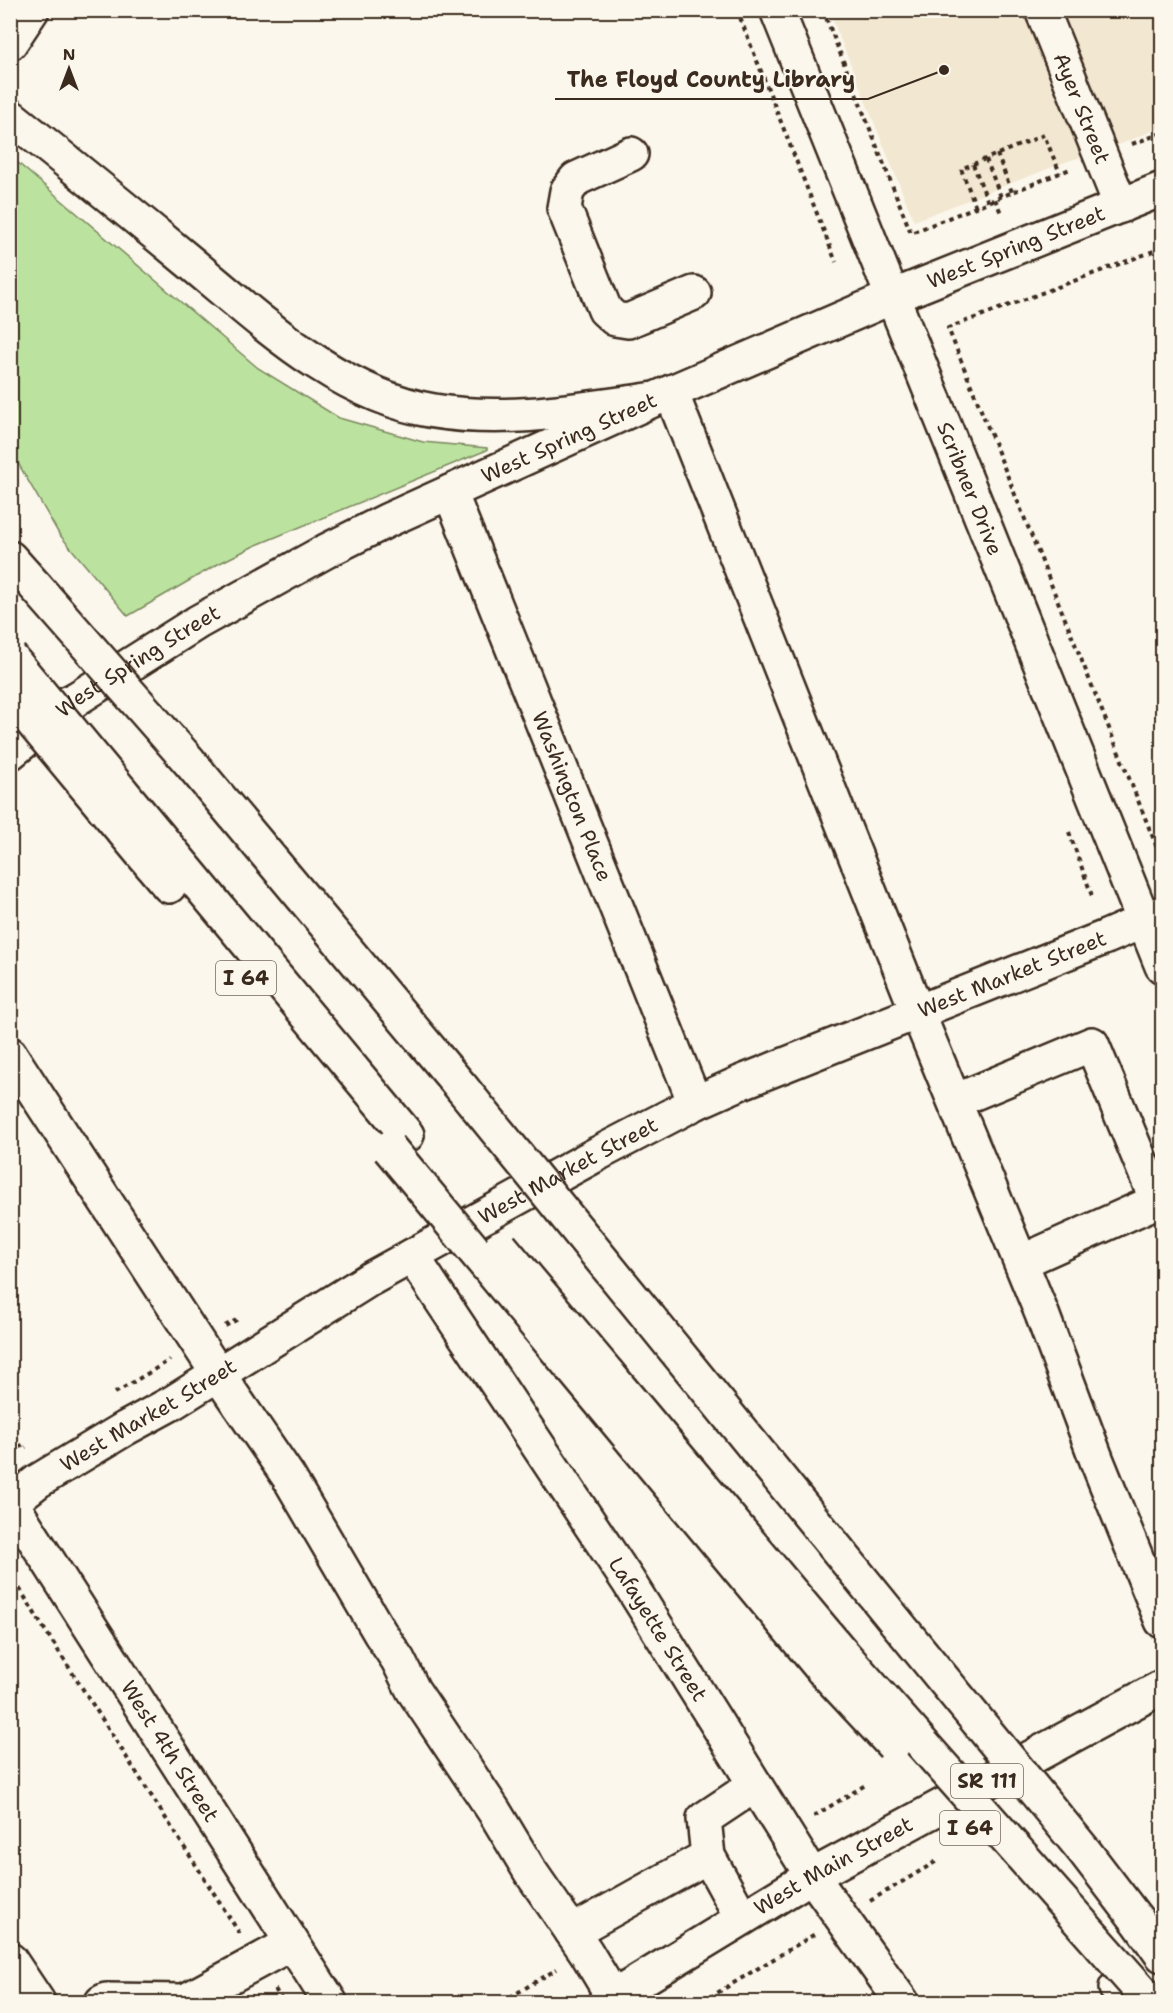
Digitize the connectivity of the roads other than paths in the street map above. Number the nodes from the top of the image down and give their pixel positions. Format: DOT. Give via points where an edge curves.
graph roads {
  1 [pos="777,10"];
  2 [pos="1042,10"];
  3 [pos="10,116"];
  4 [pos="631,154"];
  5 [pos="1162,189"];
  6 [pos="1121,206"];
  7 [pos="694,294"];
  8 [pos="892,297"];
  9 [pos="663,395"];
  10 [pos="450,492"];
  11 [pos="10,558"];
  12 [pos="10,657"];
  13 [pos="10,696"];
  14 [pos="76,699"];
  15 [pos="10,731"];
  16 [pos="10,753"];
  17 [pos="112,799"];
  18 [pos="1153,917"];
  19 [pos="1162,966"];
  20 [pos="918,1011"];
  21 [pos="10,1054"];
  22 [pos="955,1101"];
  23 [pos="695,1103"];
  24 [pos="1160,1199"];
  25 [pos="412,1256"];
  26 [pos="1021,1262"];
  27 [pos="218,1374"];
  28 [pos="11,1502"];
  29 [pos="1162,1621"];
  30 [pos="832,1662"];
  31 [pos="1162,1687"];
  32 [pos="755,1785"];
  33 [pos="708,1856"];
  34 [pos="812,1876"];
  35 [pos="742,1918"];
  36 [pos="572,1932"];
  37 [pos="292,1943"];
  38 [pos="1162,1955"];
  39 [pos="10,1960"];
  40 [pos="1123,1995"];
  41 [pos="30,1999"];
  42 [pos="136,2001"];
  43 [pos="611,2001"];
  44 [pos="102,2002"];
  45 [pos="330,2002"];
  46 [pos="902,2002"];
  47 [pos="1151,2002"];
  1 -- 8 [label="main road, Scribner Drive"];
  2 -- 6 [label="main road, Ayer Street"];
  3 -- 9 [label="main road" via="274,332 325,367 378,395 433,411 488,416 540,415"];
  4 -- 7 [label="main road" via="576,179 567,191 564,208 605,310 615,319 628,321"];
  5 -- 6 [label="main road, West Spring Street"];
  6 -- 8 [label="main road, West Spring Street"];
  8 -- 9 [label="main road, West Spring Street"];
  8 -- 18 [label="main road, Scribner Drive"];
  9 -- 10 [label="main road, West Spring Street"];
  9 -- 20 [label="main road"];
  10 -- 14 [label="main road, West Spring Street" via="326,551 198,622"];
  10 -- 23 [label="main road, Washington Place"];
  11 -- 38 [label="main road, bridge" via="188,760 462,1088 1085,1852"];
  12 -- 17 [label="main road, bridge"];
  13 -- 17 [label="main road, I 64, bridge"];
  14 -- 15 [label="main road"];
  14 -- 16 [label="main road, West Spring Street"];
  17 -- 30 [label="main road, I 64, bridge"];
  18 -- 19 [label="main road, Scribner Drive"];
  18 -- 20 [label="main road, West Market Street"];
  20 -- 22 [label="main road"];
  20 -- 23 [label="main road, West Market Street"];
  21 -- 27 [label="main road"];
  22 -- 24 [label="main road" via="1092,1044"];
  22 -- 26 [label="main road"];
  23 -- 25 [label="main road, West Market Street"];
  24 -- 26 [label="main road"];
  25 -- 27 [label="main road, West Market Street"];
  25 -- 32 [label="main road, Lafayette Street" via="628,1581"];
  26 -- 29 [label="main road"];
  27 -- 28 [label="main road, West Market Street" via="38,1481"];
  27 -- 36 [label="main road" via="288,1476 399,1660 413,1690"];
  28 -- 37 [label="main road, West 4th Street"];
  30 -- 40 [label="main road, I 64, bridge" via="968,1825"];
  30 -- 47 [label="main road, bridge"];
  31 -- 34 [label="main road, West Main Street / SR 111"];
  32 -- 33 [label="main road" via="704,1819"];
  32 -- 34 [label="main road, Lafayette Street"];
  33 -- 35 [label="main road"];
  33 -- 36 [label="main road"];
  34 -- 35 [label="main road, West Main Street / SR 111"];
  34 -- 46 [label="main road, Lafayette Street"];
  35 -- 43 [label="main road, West Main Street / SR 111"];
  36 -- 43 [label="main road"];
  37 -- 42 [label="main road" via="184,2001"];
  37 -- 45 [label="main road, West 4th Street"];
  39 -- 41 [label="main road"];
  42 -- 44 [label="main road"];
}
